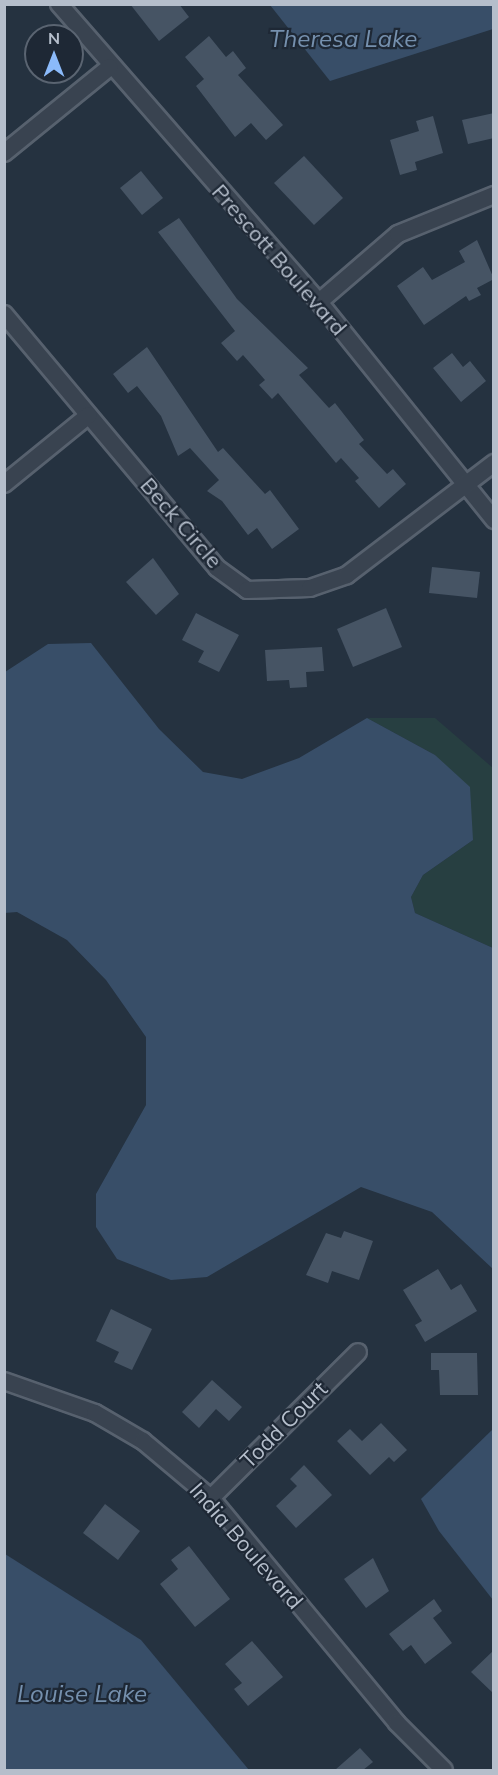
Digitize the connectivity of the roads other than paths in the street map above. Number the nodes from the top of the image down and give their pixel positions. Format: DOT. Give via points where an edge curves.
graph roads {
  1 [pos="59,4"];
  2 [pos="110,67"];
  3 [pos="4,153"];
  4 [pos="494,195"];
  5 [pos="319,302"];
  6 [pos="4,314"];
  7 [pos="89,415"];
  8 [pos="494,463"];
  9 [pos="4,484"];
  10 [pos="465,486"];
  11 [pos="494,520"];
  12 [pos="358,1352"];
  13 [pos="4,1381"];
  14 [pos="211,1498"];
  15 [pos="444,1770"];
  1 -- 2 [label="street, Prescott Boulevard"];
  2 -- 3 [label="street"];
  2 -- 5 [label="street, Prescott Boulevard"];
  4 -- 5 [label="street" via="398,234"];
  5 -- 10 [label="street, Prescott Boulevard"];
  6 -- 7 [label="street, Beck Circle"];
  7 -- 9 [label="street"];
  7 -- 10 [label="street, Beck Circle" via="217,568 247,590 310,588 347,575"];
  8 -- 10 [label="street, Beck Circle"];
  10 -- 11 [label="street, Prescott Boulevard"];
  12 -- 14 [label="street, Todd Court"];
  13 -- 14 [label="street, India Boulevard" via="95,1413 143,1441"];
  14 -- 15 [label="street, India Boulevard" via="397,1723"];
}
